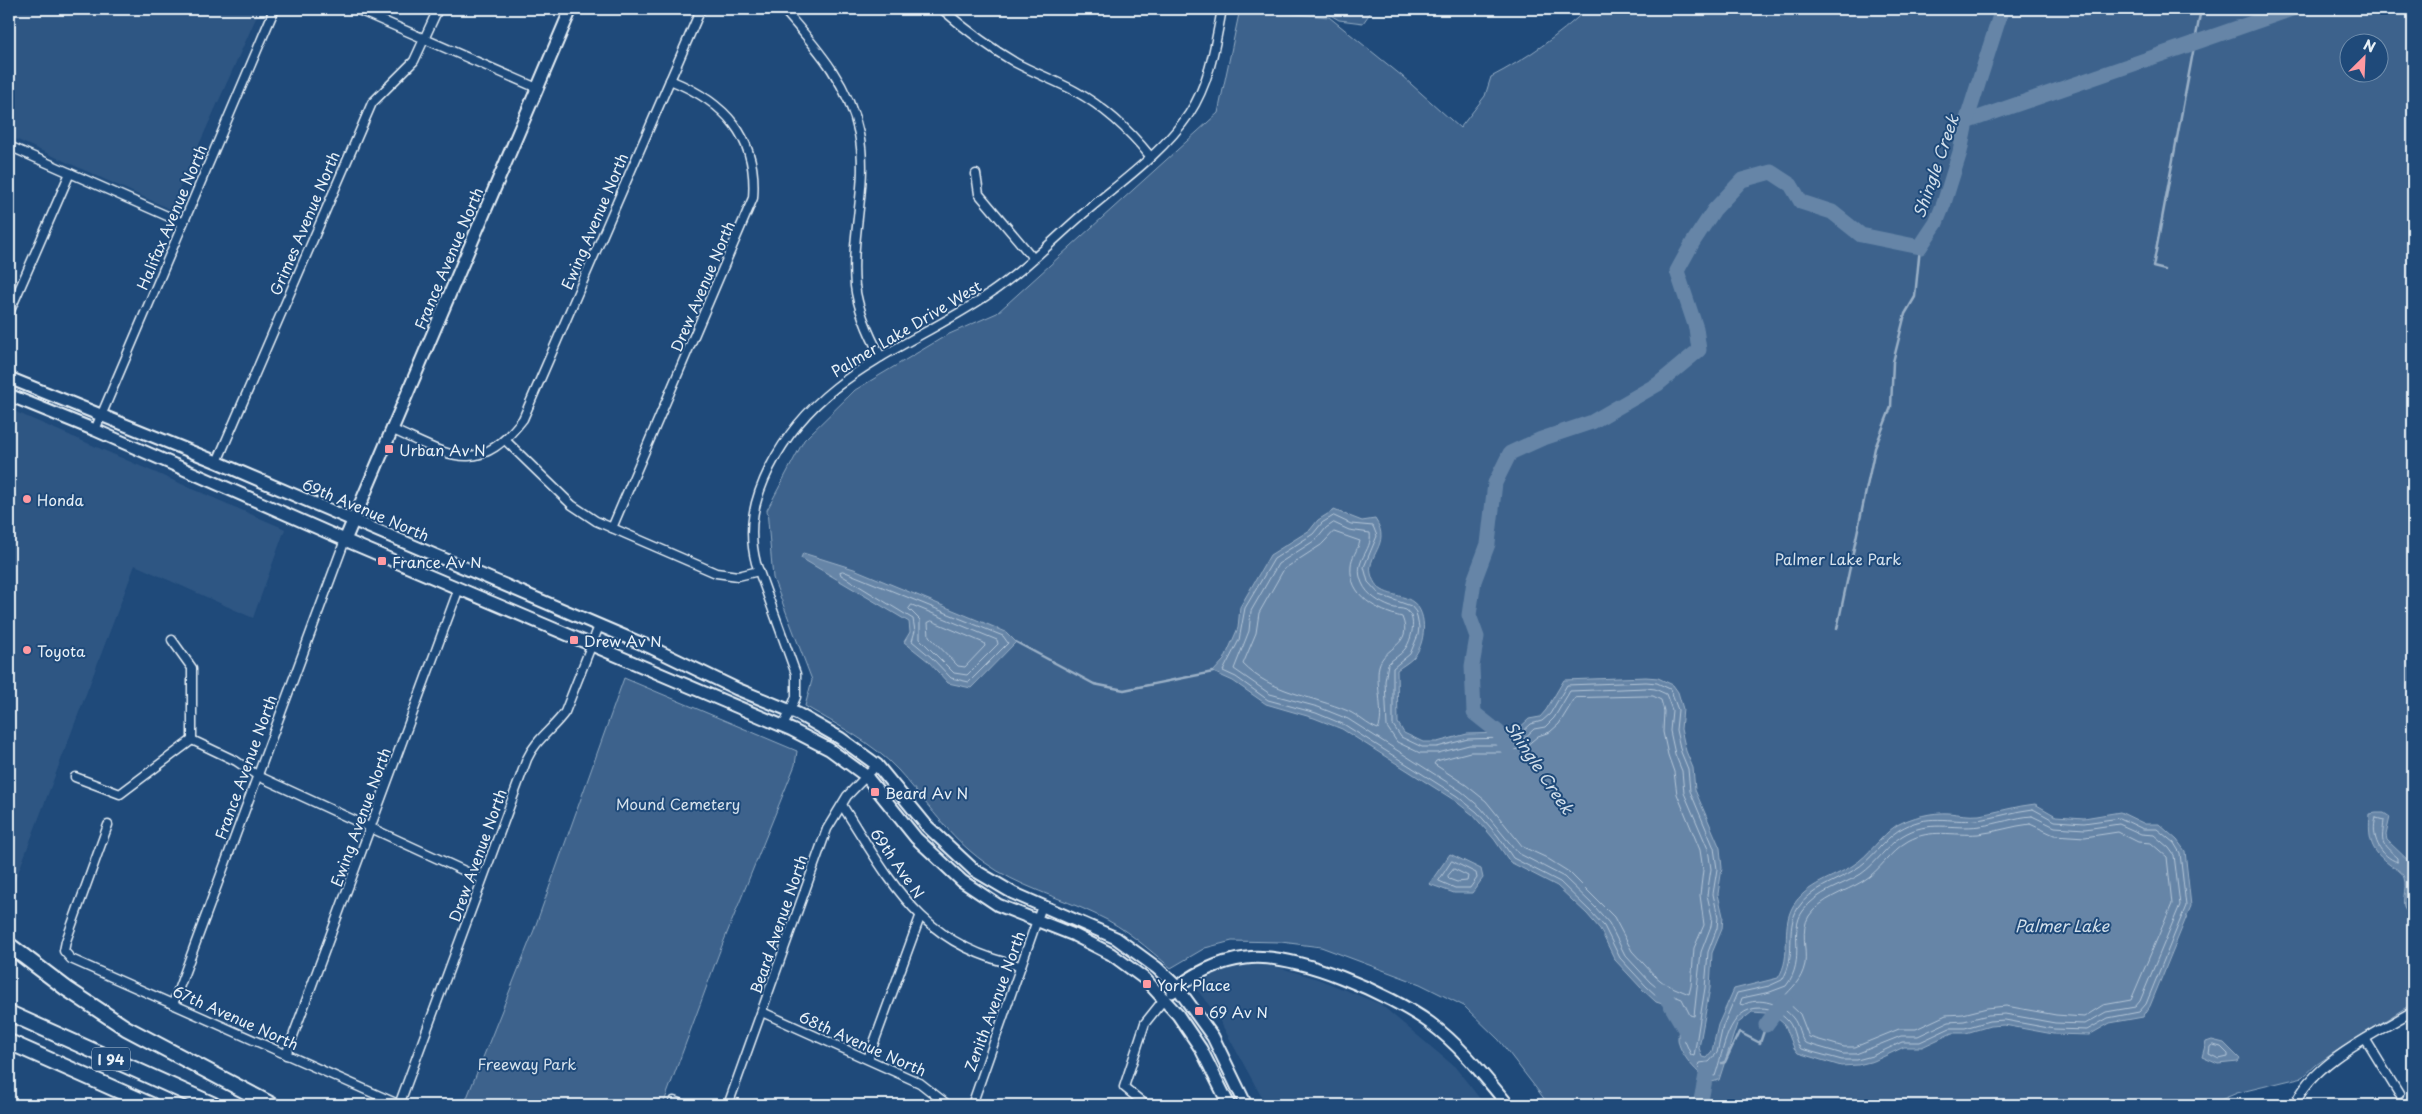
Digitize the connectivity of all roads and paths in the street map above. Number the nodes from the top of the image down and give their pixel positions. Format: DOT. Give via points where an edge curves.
graph roads {
  1 [pos="356,9"];
  2 [pos="438,9"];
  3 [pos="571,9"];
  4 [pos="701,9"];
  5 [pos="783,9"];
  6 [pos="942,9"];
  7 [pos="1222,9"];
  8 [pos="273,11"];
  9 [pos="425,40"];
  10 [pos="670,80"];
  11 [pos="536,88"];
  12 [pos="9,146"];
  13 [pos="1150,156"];
  14 [pos="70,173"];
  15 [pos="976,174"];
  16 [pos="184,223"];
  17 [pos="1033,258"];
  18 [pos="9,313"];
  19 [pos="881,357"];
  20 [pos="9,378"];
  21 [pos="9,395"];
  22 [pos="102,415"];
  23 [pos="391,429"];
  24 [pos="95,430"];
  25 [pos="505,440"];
  26 [pos="217,462"];
  27 [pos="353,520"];
  28 [pos="612,528"];
  29 [pos="345,540"];
  30 [pos="759,570"];
  31 [pos="460,588"];
  32 [pos="599,626"];
  33 [pos="172,640"];
  34 [pos="591,644"];
  35 [pos="790,711"];
  36 [pos="783,726"];
  37 [pos="192,740"];
  38 [pos="876,765"];
  39 [pos="75,776"];
  40 [pos="258,776"];
  41 [pos="866,776"];
  42 [pos="842,805"];
  43 [pos="108,825"];
  44 [pos="370,826"];
  45 [pos="482,880"];
  46 [pos="1042,906"];
  47 [pos="920,917"];
  48 [pos="1037,921"];
  49 [pos="9,945"];
  50 [pos="1021,966"];
  51 [pos="1178,987"];
  52 [pos="1165,998"];
  53 [pos="172,1004"];
  54 [pos="2413,1011"];
  55 [pos="762,1012"];
  56 [pos="9,1013"];
  57 [pos="2366,1040"];
  58 [pos="9,1042"];
  59 [pos="286,1055"];
  60 [pos="868,1059"];
  61 [pos="2399,1094"];
  62 [pos="673,1103"];
  63 [pos="150,1105"];
  64 [pos="214,1105"];
  65 [pos="272,1105"];
  66 [pos="399,1105"];
  67 [pos="684,1105"];
  68 [pos="728,1105"];
  69 [pos="948,1105"];
  70 [pos="972,1105"];
  71 [pos="1146,1105"];
  72 [pos="1229,1105"];
  73 [pos="1246,1105"];
  74 [pos="1508,1105"];
  75 [pos="2295,1105"];
  1 -- 9 [label="street"];
  2 -- 9 [label="street, Grimes Avenue North"];
  3 -- 11 [label="street, France Avenue North"];
  4 -- 10 [label="street, Ewing Avenue North"];
  5 -- 19 [label="street" via="831,67 853,111 861,159 855,288 867,327"];
  6 -- 13 [label="street" via="1002,54 1077,92 1101,108"];
  7 -- 13 [label="street, Palmer Lake Drive West" via="1209,72 1200,94 1174,134"];
  8 -- 16 [label="street, Halifax Avenue North"];
  9 -- 11 [label="street"];
  9 -- 26 [label="street, Grimes Avenue North" via="406,70 372,103"];
  10 -- 25 [label="street, Ewing Avenue North" via="530,404 523,419"];
  10 -- 28 [label="street, Drew Avenue North" via="703,97 734,124 750,152 753,198"];
  11 -- 23 [label="street, France Avenue North"];
  12 -- 14 [label="street"];
  13 -- 17 [label="street, Palmer Lake Drive West"];
  14 -- 16 [label="street"];
  14 -- 18 [label="street"];
  15 -- 17 [label="street" via="979,194"];
  16 -- 22 [label="street, Halifax Avenue North"];
  17 -- 19 [label="street, Palmer Lake Drive West" via="990,294"];
  19 -- 30 [label="street, Palmer Lake Drive West" via="829,391 793,430 778,452 753,508 751,545"];
  20 -- 22 [label="street, 69th Avenue North"];
  21 -- 24 [label="street"];
  22 -- 24 [label="street, Halifax Avenue North"];
  22 -- 26 [label="street, 69th Avenue North"];
  23 -- 25 [label="street, Ewing Avenue North" via="462,457 487,453"];
  23 -- 27 [label="street, France Avenue North"];
  24 -- 29 [label="street"];
  25 -- 28 [label="street" via="572,505"];
  26 -- 27 [label="street, 69th Avenue North"];
  27 -- 29 [label="street, France Avenue North"];
  27 -- 32 [label="street, 69th Avenue North"];
  28 -- 30 [label="street" via="716,573 738,576"];
  29 -- 31 [label="street"];
  29 -- 40 [label="street, France Avenue North"];
  30 -- 35 [label="street, Palmer Lake Drive West" via="796,674 796,697"];
  31 -- 34 [label="street"];
  31 -- 44 [label="street, Ewing Avenue North"];
  32 -- 34 [label="street, Drew Avenue North"];
  32 -- 35 [label="street, 69th Avenue North"];
  33 -- 37 [label="street" via="192,668"];
  34 -- 36 [label="street"];
  34 -- 45 [label="street, Drew Avenue North" via="565,712 532,748"];
  35 -- 36 [label="street, Palmer Lake Drive West"];
  35 -- 38 [label="street, 69th Avenue North" via="840,738"];
  36 -- 41 [label="street" via="828,749"];
  37 -- 39 [label="street" via="120,794"];
  37 -- 40 [label="street" via="236,761"];
  38 -- 41 [label="street, Beard Avenue North"];
  38 -- 46 [label="street, 69th Avenue North" via="927,826 974,870"];
  40 -- 44 [label="street"];
  40 -- 53 [label="street, France Avenue North"];
  41 -- 42 [label="street, Beard Avenue North" via="846,796"];
  41 -- 48 [label="street" via="916,838 962,881 998,905"];
  42 -- 47 [label="street, 69th Ave N" via="898,892"];
  42 -- 55 [label="street, Beard Avenue North" via="827,829"];
  43 -- 53 [label="street, 67th Avenue North" via="64,951 71,959"];
  44 -- 45 [label="street"];
  44 -- 59 [label="street, Ewing Avenue North"];
  45 -- 66 [label="street, Drew Avenue North"];
  46 -- 48 [label="street, Zenith Avenue North"];
  46 -- 51 [label="street, 69th Avenue North" via="1116,938 1158,968"];
  47 -- 50 [label="street, 69th Ave N" via="948,938 977,953"];
  47 -- 60 [label="street"];
  48 -- 50 [label="street, Zenith Avenue North"];
  48 -- 52 [label="street" via="1110,954"];
  49 -- 65 [label="highway" via="126,1028"];
  50 -- 70 [label="street, Zenith Avenue North"];
  51 -- 52 [label="street"];
  51 -- 73 [label="street, 69th Avenue North" via="1213,1037"];
  51 -- 74 [label="street" via="1209,967 1248,957 1282,959 1351,981 1397,1002 1430,1023 1473,1062"];
  52 -- 71 [label="street" via="1145,1023 1124,1086"];
  52 -- 72 [label="street" via="1201,1049"];
  53 -- 59 [label="street, 67th Avenue North"];
  54 -- 57 [label="street"];
  55 -- 60 [label="street, 68th Avenue North"];
  55 -- 68 [label="street, Beard Avenue North"];
  56 -- 64 [label="highway, I 94"];
  57 -- 61 [label="street"];
  57 -- 75 [label="street" via="2310,1080"];
  58 -- 63 [label="highway, I 94"];
  59 -- 66 [label="street, 67th Avenue North"];
  60 -- 69 [label="street, 68th Avenue North" via="924,1085"];
  62 -- 67 [label="street"];
}
